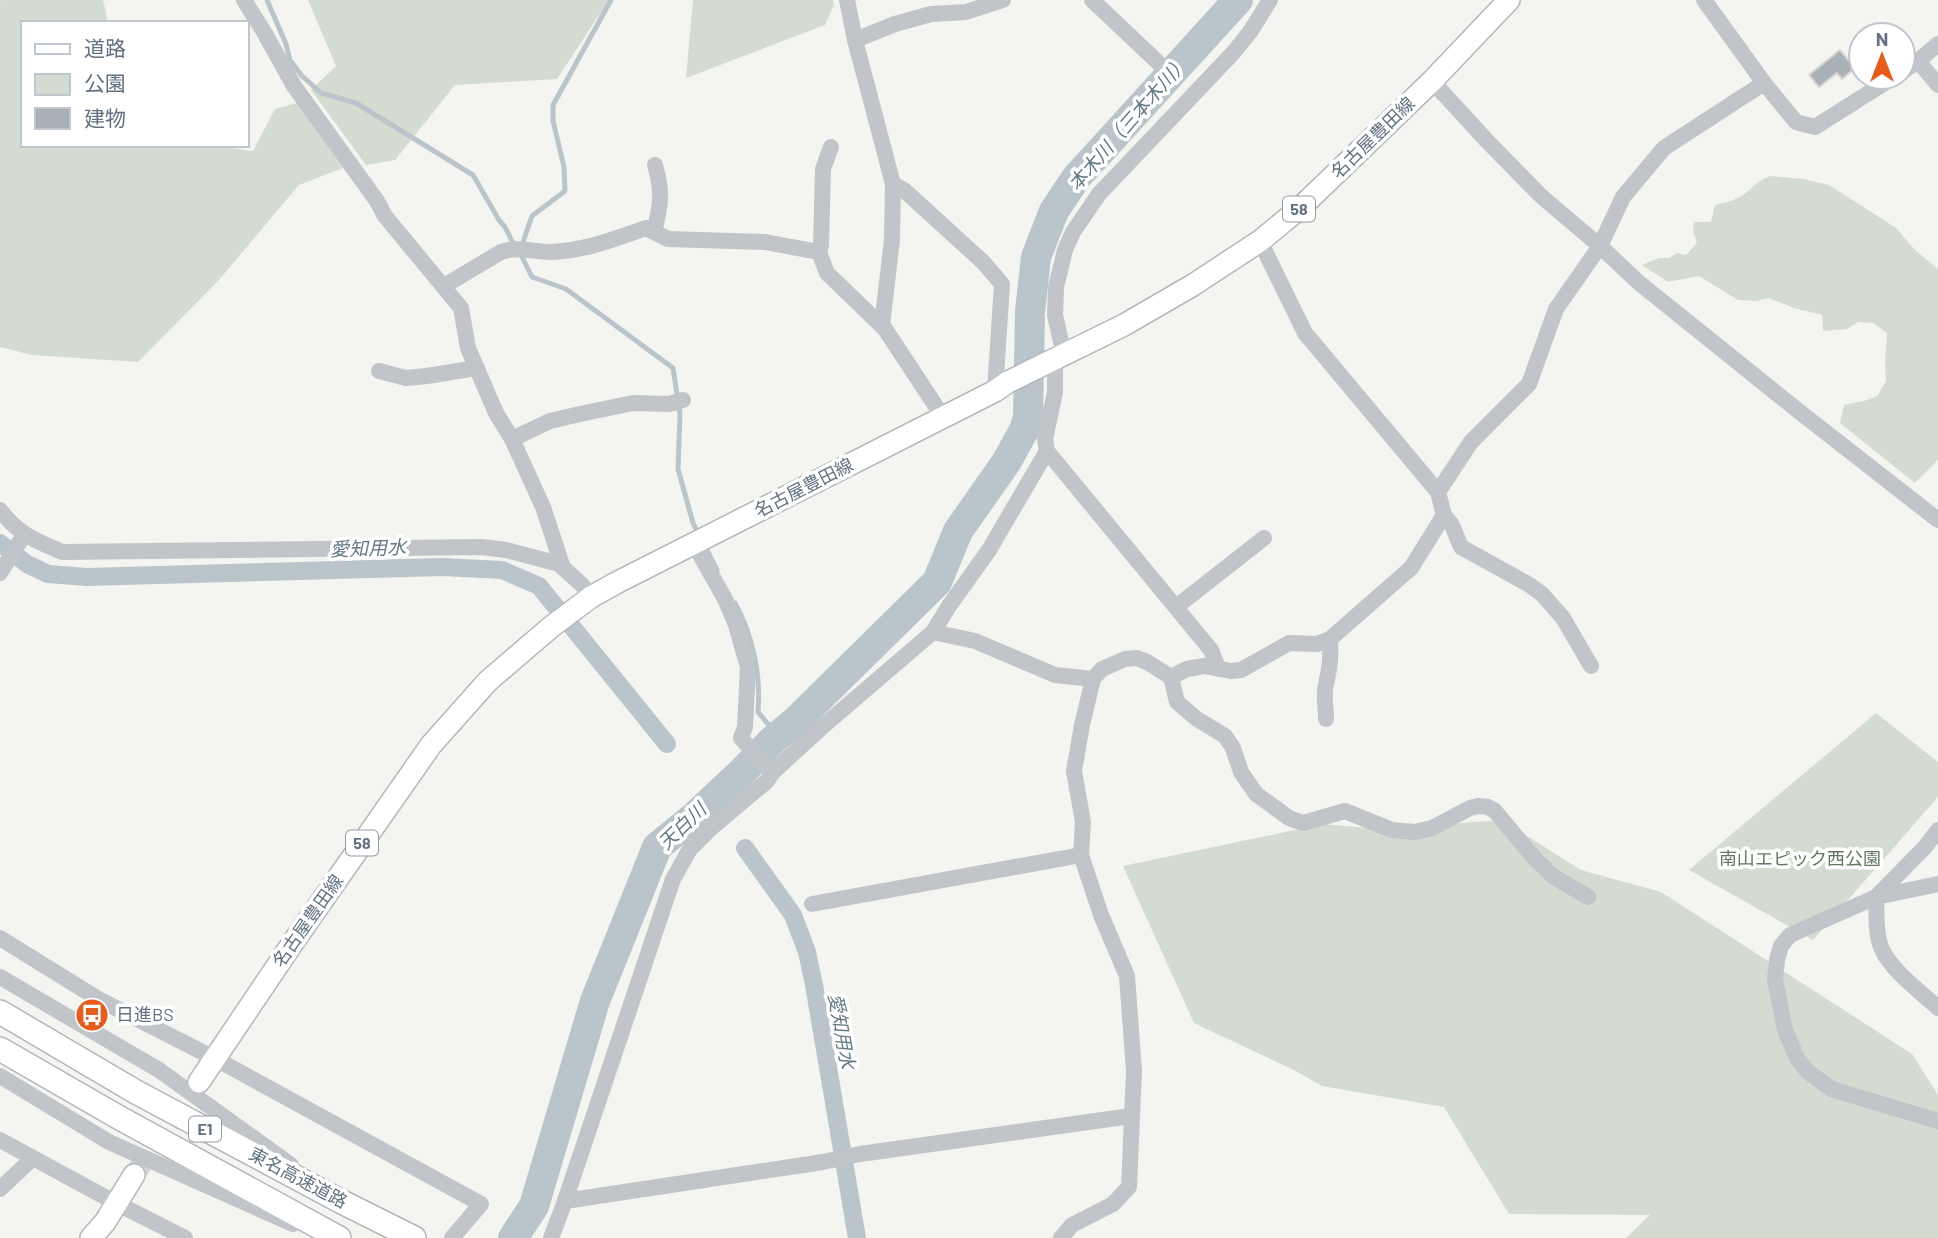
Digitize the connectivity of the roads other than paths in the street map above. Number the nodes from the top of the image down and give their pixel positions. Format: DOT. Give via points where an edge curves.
graph roads {
  1 [pos="244,0"];
  2 [pos="847,0"];
  3 [pos="1003,0"];
  4 [pos="1092,0"];
  5 [pos="1270,0"];
  6 [pos="1509,0"];
  7 [pos="1704,0"];
  8 [pos="855,40"];
  9 [pos="1938,44"];
  10 [pos="1918,61"];
  11 [pos="1165,69"];
  12 [pos="1432,81"];
  13 [pos="1764,83"];
  14 [pos="1938,85"];
  15 [pos="1872,91"];
  16 [pos="831,147"];
  17 [pos="655,165"];
  18 [pos="892,184"];
  19 [pos="654,232"];
  20 [pos="1261,241"];
  21 [pos="1600,246"];
  22 [pos="819,253"];
  23 [pos="444,286"];
  24 [pos="882,325"];
  25 [pos="1055,360"];
  26 [pos="476,368"];
  27 [pos="379,371"];
  28 [pos="1002,387"];
  29 [pos="683,400"];
  30 [pos="943,417"];
  31 [pos="512,439"];
  32 [pos="1047,451"];
  33 [pos="1438,492"];
  34 [pos="0,510"];
  35 [pos="1444,515"];
  36 [pos="1938,520"];
  37 [pos="24,535"];
  38 [pos="1264,538"];
  39 [pos="694,544"];
  40 [pos="559,564"];
  41 [pos="0,573"];
  42 [pos="587,600"];
  43 [pos="1177,607"];
  44 [pos="933,632"];
  45 [pos="1330,639"];
  46 [pos="1591,666"];
  47 [pos="1218,668"];
  48 [pos="1171,677"];
  49 [pos="1093,679"];
  50 [pos="1326,719"];
  51 [pos="772,773"];
  52 [pos="1938,830"];
  53 [pos="1082,855"];
  54 [pos="1938,884"];
  55 [pos="1588,897"];
  56 [pos="1876,897"];
  57 [pos="812,904"];
  58 [pos="0,938"];
  59 [pos="0,977"];
  60 [pos="1938,1008"];
  61 [pos="0,1012"];
  62 [pos="0,1049"];
  63 [pos="214,1058"];
  64 [pos="0,1076"];
  65 [pos="199,1082"];
  66 [pos="1131,1116"];
  67 [pos="1938,1121"];
  68 [pos="0,1140"];
  69 [pos="33,1158"];
  70 [pos="134,1175"];
  71 [pos="0,1189"];
  72 [pos="565,1201"];
  73 [pos="342,1202"];
  74 [pos="116,1203"];
  75 [pos="91,1238"];
  76 [pos="185,1238"];
  77 [pos="324,1238"];
  78 [pos="339,1238"];
  79 [pos="414,1238"];
  80 [pos="452,1238"];
  81 [pos="551,1238"];
  82 [pos="1061,1238"];
  1 -- 23 [label="street" via="294,86 385,216"];
  2 -- 8 [label="street"];
  3 -- 8 [label="street" via="966,12 931,14"];
  4 -- 11 [label="street"];
  5 -- 25 [label="street" via="1233,53 1099,194 1073,232 1056,287"];
  6 -- 12 [label="main road, 名古屋豊田線 / 58"];
  7 -- 13 [label="street"];
  8 -- 18 [label="street"];
  9 -- 10 [label="street"];
  10 -- 14 [label="street"];
  12 -- 20 [label="main road, 名古屋豊田線 / 58"];
  12 -- 21 [label="street" via="1542,197"];
  13 -- 15 [label="street" via="1796,122 1815,127"];
  13 -- 21 [label="street" via="1664,148 1623,197"];
  16 -- 22 [label="street" via="823,169"];
  17 -- 19 [label="street" via="661,198"];
  18 -- 24 [label="street" via="892,240"];
  18 -- 28 [label="street" via="924,208 1002,284"];
  19 -- 22 [label="street" via="668,239 765,242"];
  19 -- 23 [label="street" via="646,228 563,251 501,252"];
  20 -- 25 [label="main road, 名古屋豊田線 / 58" via="1124,325"];
  20 -- 33 [label="street" via="1305,333"];
  21 -- 33 [label="street" via="1556,309 1529,384 1471,442"];
  21 -- 36 [label="street" via="1638,282"];
  22 -- 24 [label="street" via="827,273"];
  23 -- 26 [label="street" via="461,308"];
  24 -- 30 [label="street"];
  25 -- 28 [label="main road, 名古屋豊田線 / 58"];
  25 -- 32 [label="street"];
  26 -- 27 [label="street" via="407,377"];
  26 -- 31 [label="street"];
  28 -- 30 [label="main road, 名古屋豊田線 / 58"];
  29 -- 31 [label="street" via="580,414 550,421"];
  30 -- 39 [label="main road, 名古屋豊田線 / 58"];
  31 -- 40 [label="street" via="543,507"];
  32 -- 43 [label="street"];
  32 -- 44 [label="street" via="989,550"];
  33 -- 35 [label="street"];
  34 -- 37 [label="street"];
  35 -- 45 [label="street" via="1411,568"];
  35 -- 46 [label="street" via="1461,547 1528,584 1552,604"];
  37 -- 40 [label="street" via="62,552 482,547"];
  37 -- 41 [label="street"];
  38 -- 43 [label="street"];
  39 -- 42 [label="main road, 名古屋豊田線 / 58"];
  39 -- 51 [label="street" via="725,599 748,667 741,738"];
  40 -- 42 [label="street" via="582,585"];
  42 -- 63 [label="main road, 名古屋豊田線 / 58" via="488,681 431,745"];
  43 -- 47 [label="street" via="1211,650"];
  44 -- 49 [label="street" via="975,642 1055,676"];
  44 -- 51 [label="street"];
  45 -- 47 [label="street" via="1317,644 1289,643 1241,670"];
  45 -- 50 [label="street"];
  47 -- 48 [label="street" via="1187,668"];
  48 -- 49 [label="street" via="1137,658 1102,668"];
  48 -- 55 [label="street" via="1177,702 1225,736 1256,794 1289,818 1303,823 1345,811 1392,830 1415,832 1470,808 1488,807 1554,877"];
  49 -- 53 [label="street" via="1074,771 1083,822"];
  51 -- 72 [label="street" via="702,835 678,869"];
  52 -- 56 [label="street"];
  53 -- 57 [label="street"];
  53 -- 66 [label="street" via="1127,976 1134,1071"];
  54 -- 56 [label="street"];
  56 -- 60 [label="street" via="1881,948 1898,972"];
  56 -- 67 [label="street" via="1790,935 1781,946 1775,979 1785,1030 1797,1058 1830,1089"];
  58 -- 63 [label="street" via="100,1000"];
  59 -- 73 [label="street" via="159,1070"];
  61 -- 73 [label="highway, 東名高速道路 / E1" via="136,1092"];
  62 -- 78 [label="highway, 東名高速道路 / E1"];
  63 -- 65 [label="main road, 名古屋豊田線 / 58"];
  63 -- 80 [label="street" via="481,1204"];
  64 -- 77 [label="street" via="109,1142"];
  66 -- 72 [label="street"];
  66 -- 82 [label="street" via="1129,1187 1113,1204 1072,1225"];
  68 -- 69 [label="street"];
  69 -- 71 [label="street"];
  69 -- 74 [label="street"];
  70 -- 74 [label="main road"];
  72 -- 81 [label="street"];
  73 -- 79 [label="highway, 東名高速道路 / E1"];
  74 -- 75 [label="main road"];
  74 -- 76 [label="street"];
}
